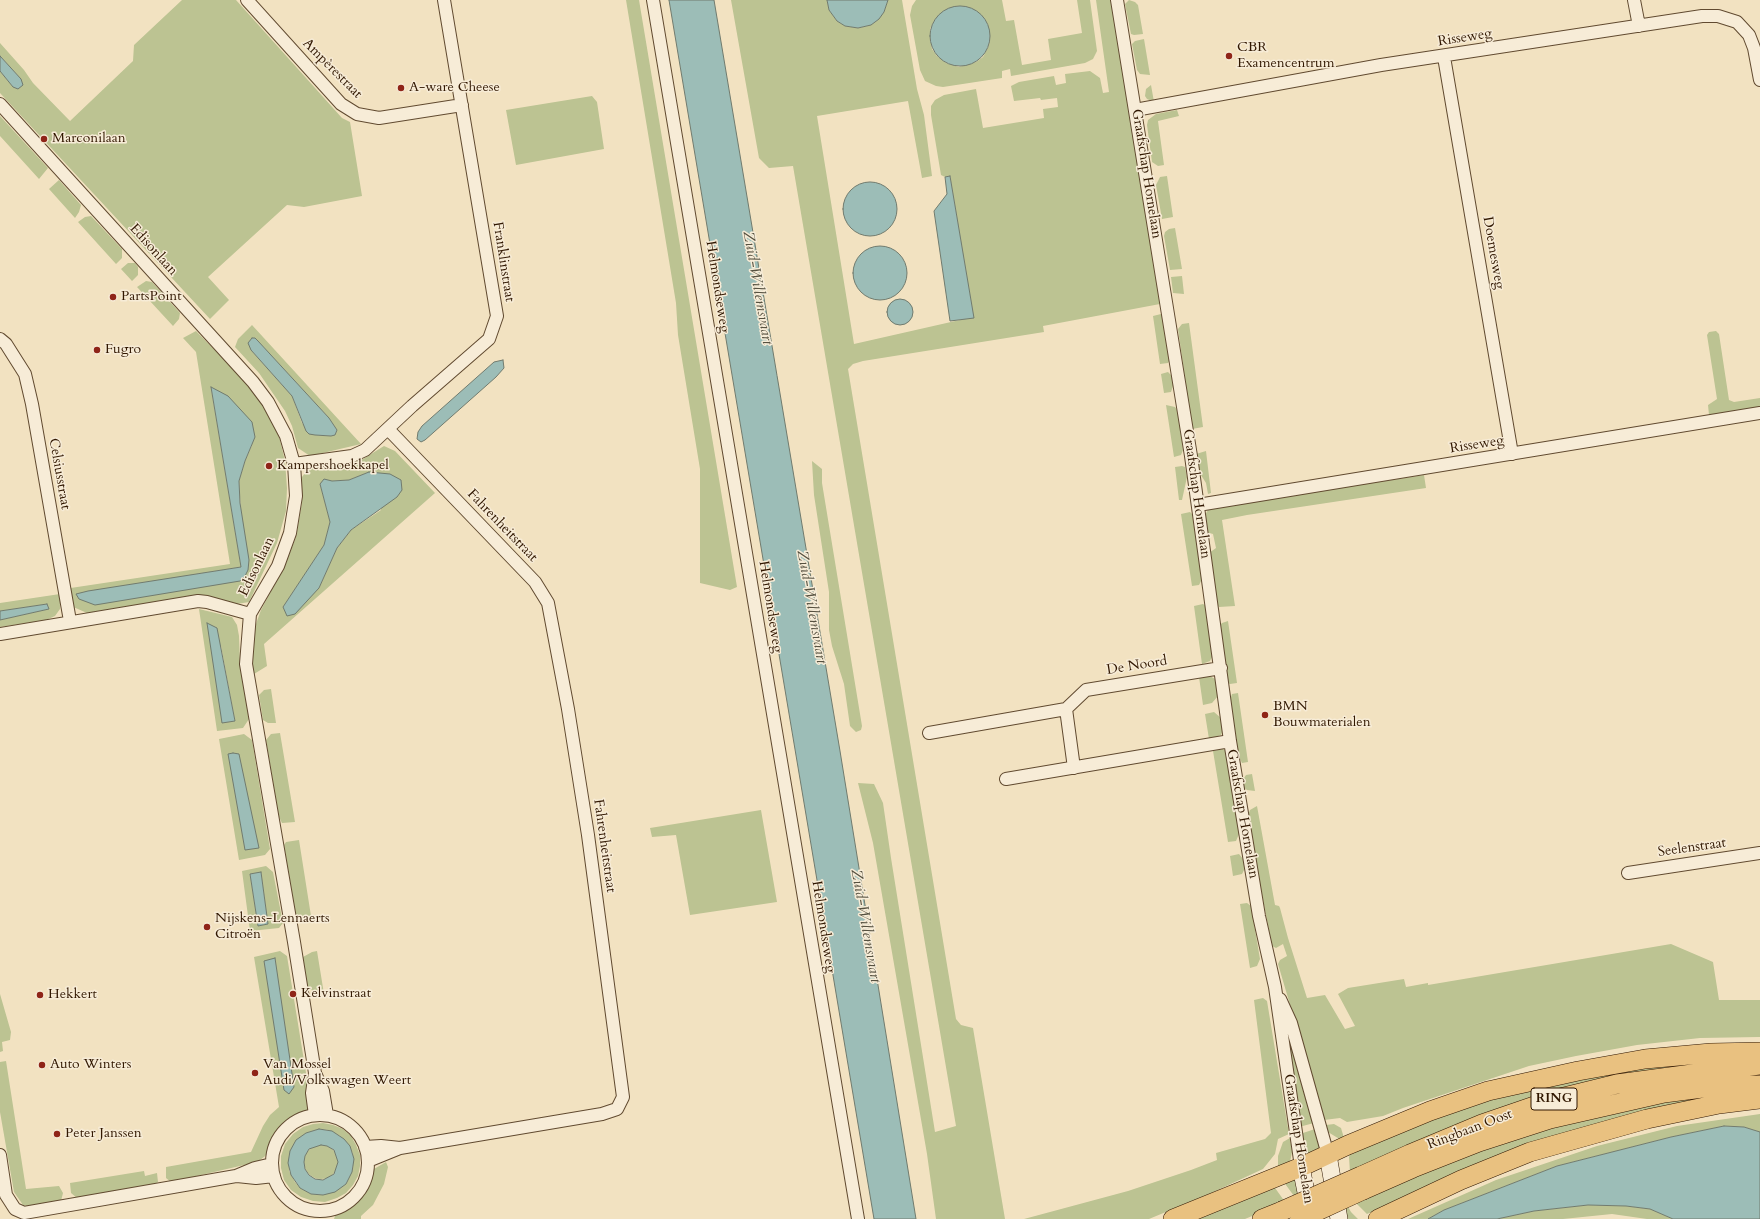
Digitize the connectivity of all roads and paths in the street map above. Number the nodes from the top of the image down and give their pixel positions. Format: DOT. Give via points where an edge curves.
graph roads {
  1 [pos="247,0"];
  2 [pos="444,0"];
  3 [pos="653,0"];
  4 [pos="1117,0"];
  5 [pos="1634,0"];
  6 [pos="1639,26"];
  7 [pos="1444,57"];
  8 [pos="1760,80"];
  9 [pos="0,104"];
  10 [pos="462,105"];
  11 [pos="1135,110"];
  12 [pos="0,339"];
  13 [pos="1760,413"];
  14 [pos="388,429"];
  15 [pos="1512,454"];
  16 [pos="294,464"];
  17 [pos="1198,505"];
  18 [pos="250,614"];
  19 [pos="70,621"];
  20 [pos="0,634"];
  21 [pos="1220,668"];
  22 [pos="1066,709"];
  23 [pos="929,733"];
  24 [pos="1230,741"];
  25 [pos="1074,768"];
  26 [pos="1006,779"];
  27 [pos="1760,853"];
  28 [pos="1628,873"];
  29 [pos="1275,987"];
  30 [pos="1760,1052"];
  31 [pos="1760,1065"];
  32 [pos="315,1073"];
  33 [pos="1760,1085"];
  34 [pos="1760,1099"];
  35 [pos="315,1115"];
  36 [pos="327,1115"];
  37 [pos="365,1147"];
  38 [pos="400,1148"];
  39 [pos="1328,1154"];
  40 [pos="0,1155"];
  41 [pos="368,1161"];
  42 [pos="1301,1167"];
  43 [pos="273,1170"];
  44 [pos="1362,1183"];
  45 [pos="313,1214"];
  46 [pos="328,1214"];
  47 [pos="858,1219"];
  48 [pos="1173,1219"];
  49 [pos="1262,1219"];
  50 [pos="1300,1219"];
  51 [pos="1311,1219"];
  52 [pos="1339,1219"];
  53 [pos="1378,1219"];
  1 -- 10 [label="street, Ampèrestraat" via="341,104 357,114 379,118"];
  2 -- 10 [label="street, Franklinstraat"];
  3 -- 47 [label="street, Helmondseweg"];
  4 -- 11 [label="street, Graafschap Hornelaan"];
  5 -- 6 [label="street"];
  6 -- 7 [label="street, Risseweg"];
  6 -- 8 [label="street, Risseweg" via="1702,16 1718,16 1737,22 1749,34"];
  7 -- 11 [label="street, Risseweg" via="1381,65"];
  7 -- 15 [label="street, Doemesweg"];
  9 -- 16 [label="street, Edisonlaan" via="253,382 268,402 286,436"];
  10 -- 14 [label="street, Franklinstraat" via="497,316 489,339"];
  11 -- 17 [label="street, Graafschap Hornelaan"];
  12 -- 19 [label="street, Celsiusstraat" via="25,374"];
  13 -- 15 [label="street, Risseweg"];
  14 -- 16 [label="street, Franklinstraat" via="365,450 352,456"];
  14 -- 38 [label="street, Fahrenheitstraat" via="535,582 548,603 588,836 623,1097 617,1109 602,1114"];
  15 -- 17 [label="street, Risseweg"];
  16 -- 18 [label="street, Edisonlaan" via="296,496 290,533 278,566"];
  17 -- 21 [label="street, Graafschap Hornelaan"];
  18 -- 19 [label="street" via="198,601"];
  18 -- 32 [label="street, Edisonlaan" via="246,664"];
  19 -- 20 [label="street"];
  21 -- 22 [label="street, De Noord" via="1086,690"];
  21 -- 24 [label="street, Graafschap Hornelaan"];
  22 -- 23 [label="street"];
  22 -- 25 [label="street"];
  24 -- 25 [label="street"];
  24 -- 29 [label="street, Graafschap Hornelaan" via="1259,916"];
  25 -- 26 [label="street"];
  27 -- 28 [label="street, Seelenstraat"];
  29 -- 39 [label="street, Graafschap Hornelaan" via="1291,1023"];
  29 -- 42 [label="street, Graafschap Hornelaan"];
  30 -- 39 [label="main road" via="1645,1059 1488,1091 1430,1111"];
  31 -- 44 [label="main road, Ringbaan Oost / RING" via="1617,1084 1552,1100 1482,1124 1410,1154"];
  32 -- 35 [label="street, Edisonlaan" via="312,1093"];
  32 -- 36 [label="street, Edisonlaan" via="323,1091"];
  33 -- 44 [label="main road, Ringbaan Oost / RING" via="1710,1087 1664,1093 1550,1119 1479,1142 1413,1168"];
  34 -- 53 [label="main road" via="1719,1104 1647,1119 1530,1152 1461,1180"];
  35 -- 36 [label="street"];
  35 -- 43 [label="street" via="301,1118 279,1137 273,1150"];
  36 -- 37 [label="street" via="351,1126"];
  37 -- 38 [label="street, Fahrenheitstraat"];
  37 -- 41 [label="street"];
  38 -- 41 [label="street, Fahrenheitstraat"];
  39 -- 42 [label="main road"];
  39 -- 52 [label="street, Graafschap Hornelaan"];
  40 -- 43 [label="street" via="6,1195 15,1209 24,1213 236,1176 256,1178"];
  41 -- 46 [label="street" via="361,1188 352,1198"];
  42 -- 48 [label="main road"];
  42 -- 51 [label="street, Graafschap Hornelaan"];
  43 -- 45 [label="street" via="279,1188 288,1198"];
  44 -- 49 [label="main road, Ringbaan Oost / RING, bridge"];
  44 -- 50 [label="main road, Ringbaan Oost / RING, bridge"];
  45 -- 46 [label="street"];
}
